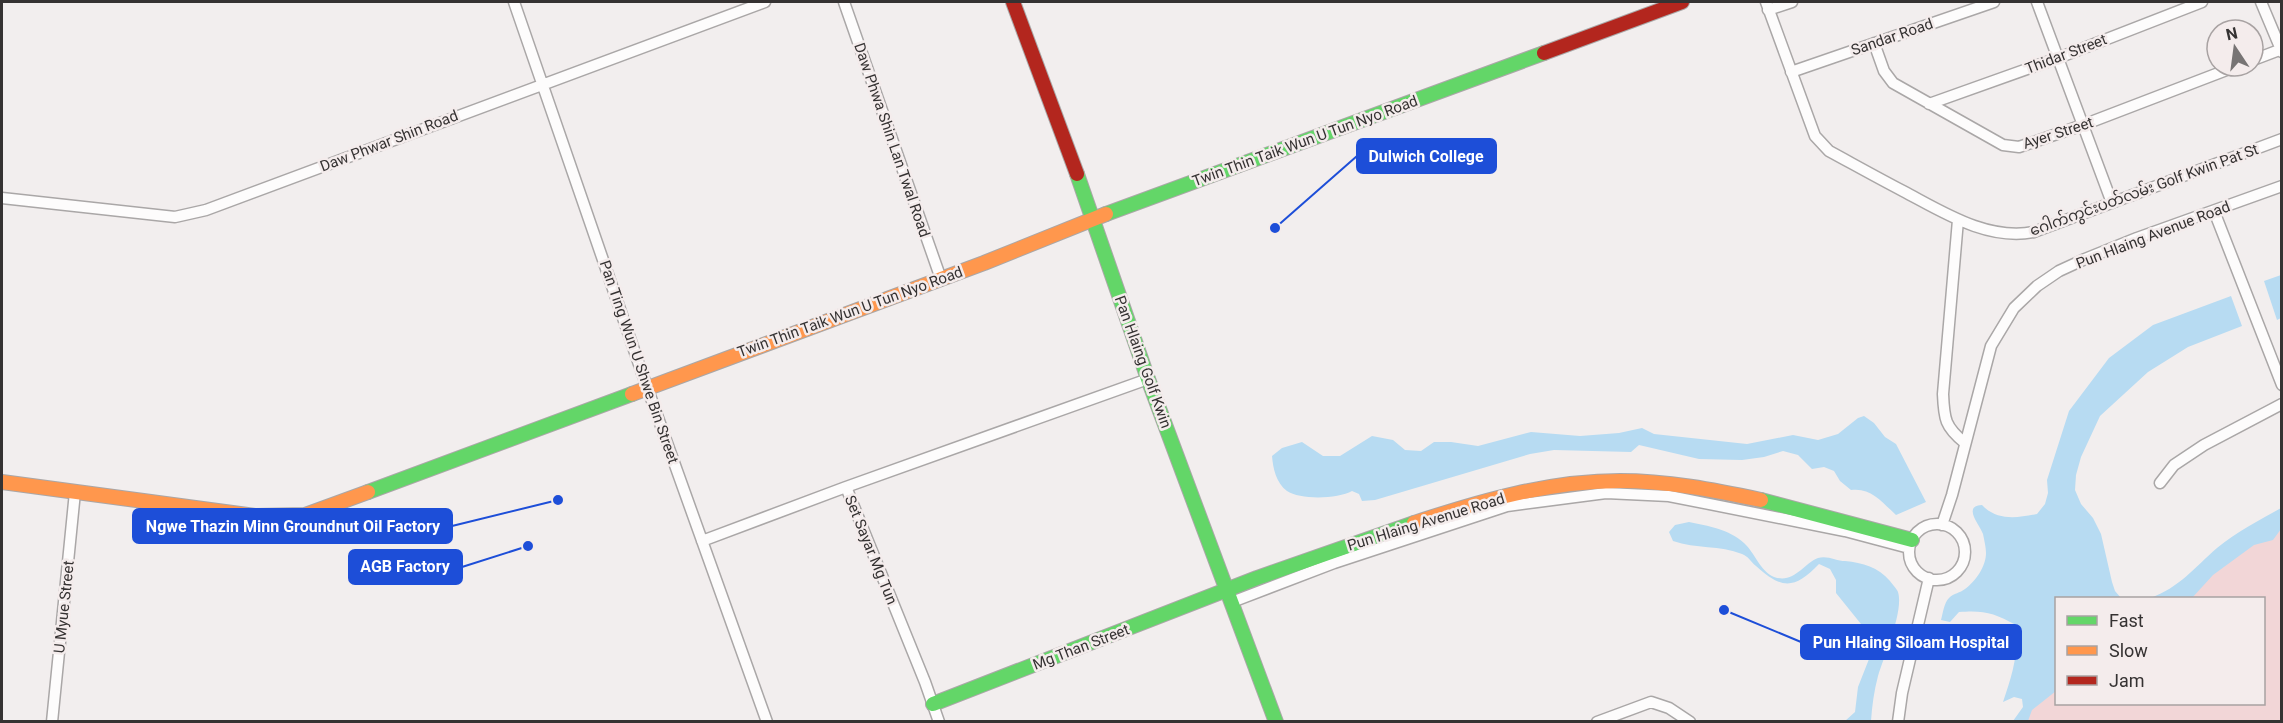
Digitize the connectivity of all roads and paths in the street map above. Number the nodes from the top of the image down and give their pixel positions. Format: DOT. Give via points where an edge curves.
graph roads {
  1 [pos="514,2"];
  2 [pos="765,2"];
  3 [pos="844,2"];
  4 [pos="1013,2"];
  5 [pos="1682,2"];
  6 [pos="1792,2"];
  7 [pos="1994,2"];
  8 [pos="2037,2"];
  9 [pos="2202,2"];
  10 [pos="2261,2"];
  11 [pos="1767,6"];
  12 [pos="1874,43"];
  13 [pos="2281,50"];
  14 [pos="2265,56"];
  15 [pos="2058,58"];
  16 [pos="1791,72"];
  17 [pos="2206,78"];
  18 [pos="544,83"];
  19 [pos="1929,104"];
  20 [pos="2083,125"];
  21 [pos="2282,139"];
  22 [pos="2282,186"];
  23 [pos="2,198"];
  24 [pos="2112,203"];
  25 [pos="2214,211"];
  26 [pos="1093,219"];
  27 [pos="1958,220"];
  28 [pos="940,279"];
  29 [pos="1148,379"];
  30 [pos="2282,385"];
  31 [pos="648,388"];
  32 [pos="2282,404"];
  33 [pos="1965,443"];
  34 [pos="2,482"];
  35 [pos="2160,483"];
  36 [pos="846,487"];
  37 [pos="75,492"];
  38 [pos="1942,525"];
  39 [pos="702,541"];
  40 [pos="1911,544"];
  41 [pos="1929,578"];
  42 [pos="1230,596"];
  43 [pos="933,704"];
  44 [pos="52,722"];
  45 [pos="767,722"];
  46 [pos="939,722"];
  47 [pos="1276,722"];
  48 [pos="1598,722"];
  49 [pos="1690,722"];
  50 [pos="1898,722"];
  1 -- 18 [label="street, Pan Ting Wun U Shwe Bin Street"];
  2 -- 18 [label="street, Daw Phwar Shin Road"];
  3 -- 28 [label="street, Daw Phwa Shin Lan Twal Road"];
  4 -- 26 [label="street, Pan Hlaing Golf Kwin"];
  5 -- 26 [label="street, Twin Thin Taik Wun U Tun Nyo Road"];
  6 -- 11 [label="street"];
  7 -- 12 [label="street, Sandar Road"];
  8 -- 15 [label="street"];
  9 -- 15 [label="street, Thidar Street"];
  10 -- 13 [label="street"];
  11 -- 16 [label="street, ဂေါက်ကွင်းပတ်လမ်း Golf Kwin Pat St"];
  12 -- 16 [label="street, Sandar Road"];
  12 -- 19 [label="street, Ayer Street" via="1893,83"];
  13 -- 14 [label="street"];
  15 -- 19 [label="street, Thidar Street"];
  15 -- 20 [label="street"];
  16 -- 27 [label="street, ဂေါက်ကွင်းပတ်လမ်း Golf Kwin Pat St" via="1815,135 1829,151"];
  17 -- 20 [label="street, Ayer Street"];
  18 -- 23 [label="street, Daw Phwar Shin Road" via="206,210 175,217"];
  18 -- 31 [label="street, Pan Ting Wun U Shwe Bin Street"];
  19 -- 20 [label="street, Ayer Street" via="2003,145 2019,147"];
  20 -- 24 [label="street"];
  21 -- 24 [label="street, ဂေါက်ကွင်းပတ်လမ်း Golf Kwin Pat St"];
  22 -- 25 [label="street, Pun Hlaing Avenue Road"];
  24 -- 27 [label="street, ဂေါက်ကွင်းပတ်လမ်း Golf Kwin Pat St" via="2018,235"];
  25 -- 30 [label="street"];
  25 -- 33 [label="street, Pun Hlaing Avenue Road" via="2085,259 2037,286 2014,308 1991,346"];
  26 -- 28 [label="street, Twin Thin Taik Wun U Tun Nyo Road"];
  26 -- 29 [label="street, Pan Hlaing Golf Kwin"];
  27 -- 33 [label="street" via="1943,406 1951,432"];
  28 -- 31 [label="street, Twin Thin Taik Wun U Tun Nyo Road"];
  29 -- 36 [label="street"];
  29 -- 42 [label="street, Pan Hlaing Golf Kwin"];
  31 -- 37 [label="street, Twin Thin Taik Wun U Tun Nyo Road" via="305,515 255,516"];
  31 -- 39 [label="street, Pan Ting Wun U Shwe Bin Street"];
  32 -- 35 [label="street" via="2204,445 2174,465"];
  33 -- 38 [label="street, Pun Hlaing Avenue Road"];
  34 -- 37 [label="street, Twin Thin Taik Wun U Tun Nyo Road"];
  36 -- 39 [label="street, Set Sayar Mg Tun"];
  36 -- 43 [label="street, Set Sayar Mg Tun"];
  37 -- 44 [label="street, U Myue Street"];
  38 -- 40 [label="street" via="1924,528"];
  38 -- 41 [label="street" via="1962,540 1965,556 1952,576"];
  39 -- 45 [label="street, Pan Ting Wun U Shwe Bin Street"];
  40 -- 41 [label="street" via="1913,566"];
  40 -- 42 [label="street, Pun Hlaing Avenue Road" via="1761,500 1703,489 1621,481 1546,488 1468,506 1322,554"];
  41 -- 50 [label="street"];
  42 -- 43 [label="street, Mg Than Street"];
  42 -- 47 [label="street, Pan Hlaing Golf Kwin"];
  43 -- 46 [label="street, Set Sayar Mg Tun"];
  48 -- 49 [label="street" via="1650,702 1669,708"];
}
